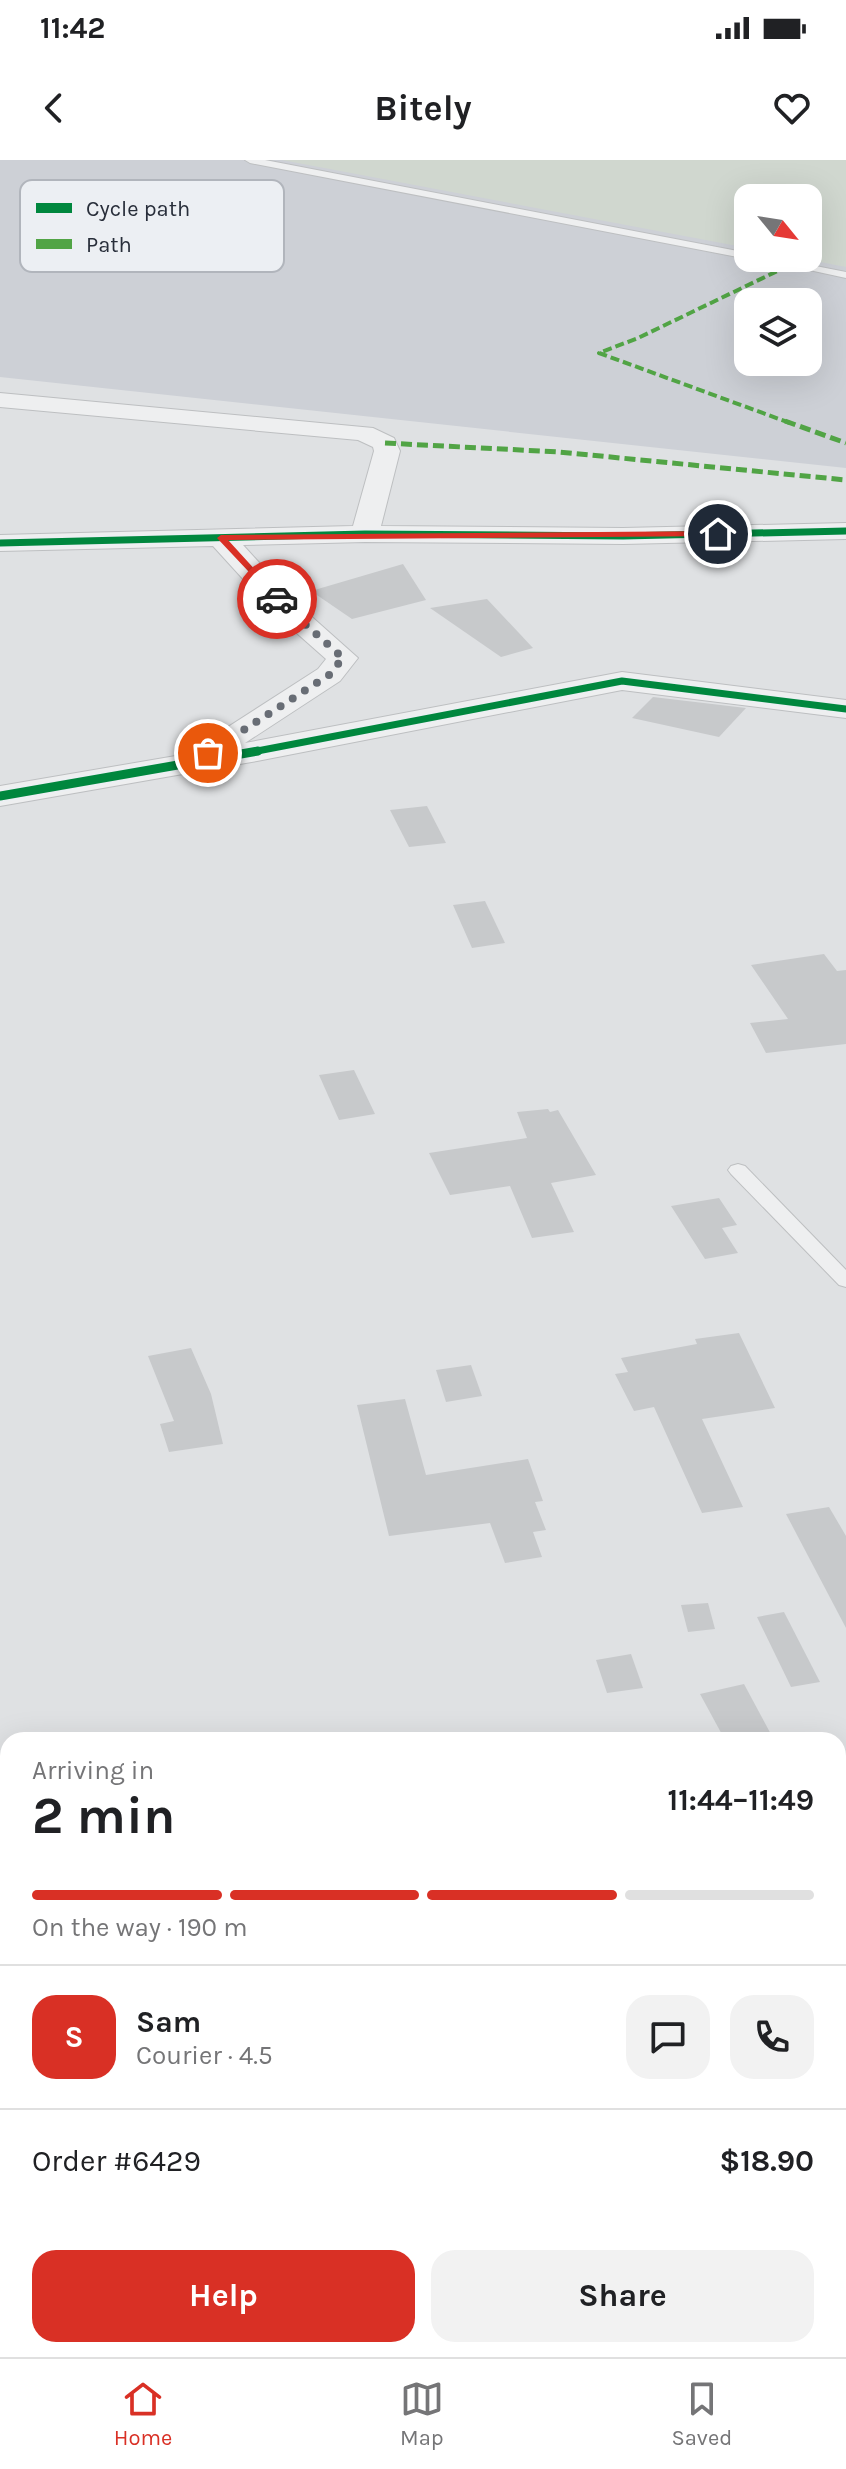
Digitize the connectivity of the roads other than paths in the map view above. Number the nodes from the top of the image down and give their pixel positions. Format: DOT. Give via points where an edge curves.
graph roads {
  1 [pos="250,160"];
  2 [pos="734,253"];
  3 [pos="822,270"];
  4 [pos="846,275"];
  5 [pos="0,400"];
  6 [pos="846,531"];
  7 [pos="365,534"];
  8 [pos="221,538"];
  9 [pos="0,543"];
  10 [pos="846,709"];
  11 [pos="191,762"];
  12 [pos="0,796"];
  13 [pos="738,1170"];
  14 [pos="846,1281"];
  1 -- 2 [label="lane"];
  3 -- 4 [label="lane"];
  5 -- 7 [label="street" via="376,437 387,451"];
  6 -- 7 [label="street"];
  7 -- 8 [label="street"];
  8 -- 9 [label="street"];
  8 -- 11 [label="street" via="284,607 343,658 329,675 278,710"];
  10 -- 11 [label="street" via="622,681"];
  11 -- 12 [label="street"];
  13 -- 14 [label="lane"];
}
